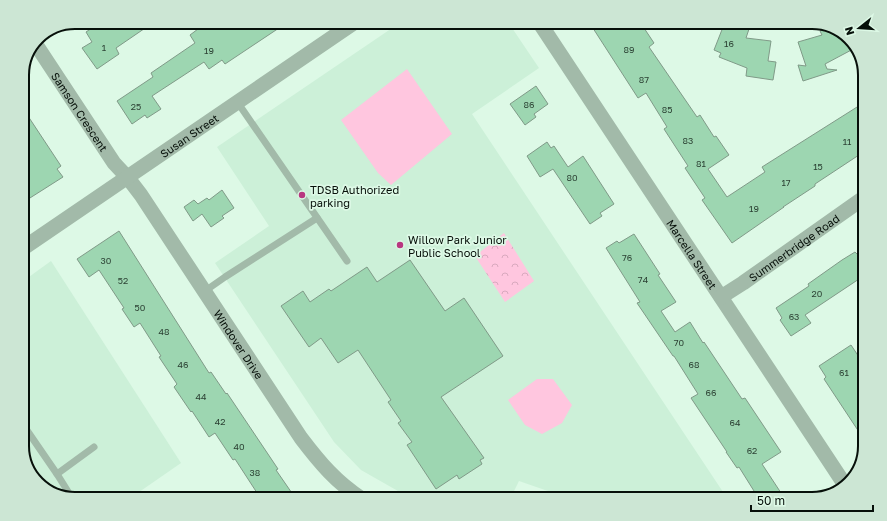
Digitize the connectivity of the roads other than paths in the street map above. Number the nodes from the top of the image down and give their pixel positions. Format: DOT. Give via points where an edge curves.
graph roads {
  1 [pos="346,29"];
  2 [pos="544,29"];
  3 [pos="38,48"];
  4 [pos="238,103"];
  5 [pos="128,178"];
  6 [pos="858,202"];
  7 [pos="317,218"];
  8 [pos="29,244"];
  9 [pos="347,261"];
  10 [pos="205,291"];
  11 [pos="721,296"];
  12 [pos="29,434"];
  13 [pos="94,447"];
  14 [pos="57,474"];
  15 [pos="842,480"];
  16 [pos="68,492"];
  17 [pos="353,492"];
  1 -- 4 [label="street, Susan Street"];
  2 -- 11 [label="street, Marcella Street"];
  3 -- 5 [label="street, Samson Crescent" via="114,163"];
  4 -- 5 [label="street, Susan Street"];
  4 -- 7 [label="lane"];
  5 -- 8 [label="street, Susan Street"];
  5 -- 10 [label="street, Windover Drive"];
  6 -- 11 [label="street, Summerbridge Road"];
  7 -- 9 [label="lane"];
  7 -- 10 [label="lane"];
  10 -- 17 [label="street, Windover Drive" via="301,438 320,463"];
  11 -- 15 [label="street, Marcella Street"];
  12 -- 14 [label="lane"];
  13 -- 14 [label="lane"];
  14 -- 16 [label="lane"];
}
